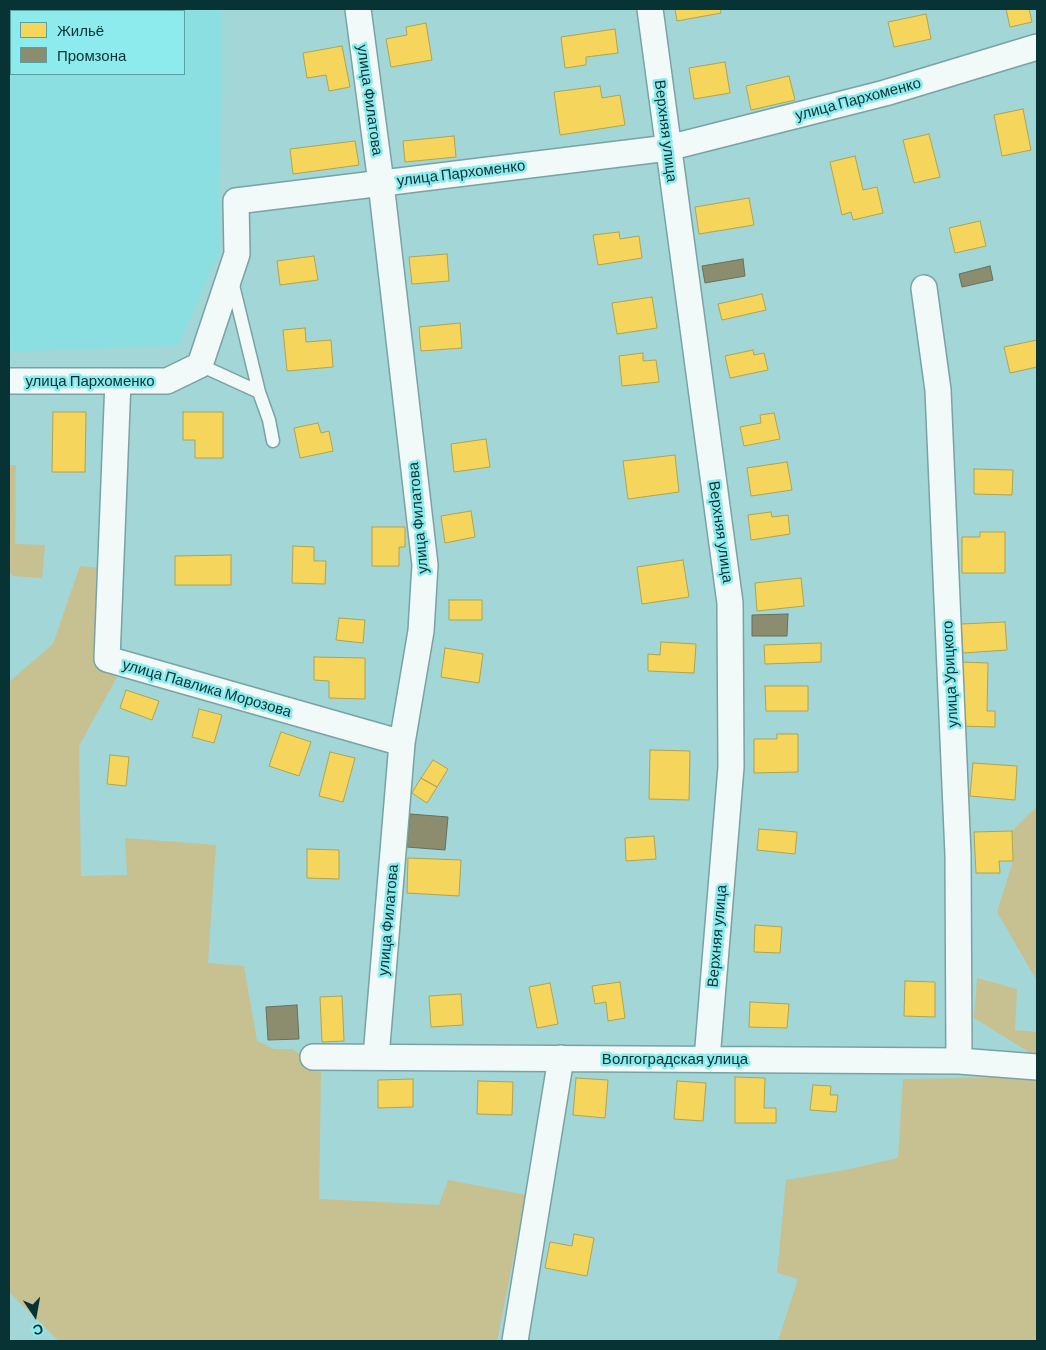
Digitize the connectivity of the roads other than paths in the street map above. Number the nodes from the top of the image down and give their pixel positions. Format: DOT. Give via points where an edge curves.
graph roads {
  1 [pos="358,9"];
  2 [pos="650,9"];
  3 [pos="1037,47"];
  4 [pos="668,148"];
  5 [pos="381,183"];
  6 [pos="231,273"];
  7 [pos="924,288"];
  8 [pos="200,365"];
  9 [pos="9,381"];
  10 [pos="118,381"];
  11 [pos="259,392"];
  12 [pos="273,441"];
  13 [pos="402,743"];
  14 [pos="313,1057"];
  15 [pos="376,1057"];
  16 [pos="561,1058"];
  17 [pos="706,1059"];
  18 [pos="959,1061"];
  19 [pos="1037,1067"];
  20 [pos="515,1341"];
  1 -- 5 [label="street, улица Филатова"];
  2 -- 4 [label="street, Верхняя улица"];
  3 -- 4 [label="street, улица Пархоменко" via="885,93"];
  4 -- 5 [label="street, улица Пархоменко"];
  4 -- 17 [label="street, Верхняя улица" via="730,603 731,767"];
  5 -- 6 [label="street, улица Пархоменко" via="236,201 237,254"];
  5 -- 13 [label="street, улица Филатова" via="425,565 421,631"];
  6 -- 8 [label="street, улица Пархоменко"];
  6 -- 11 [label="lane"];
  7 -- 18 [label="street, улица Урицкого" via="938,400 958,855"];
  8 -- 10 [label="street, улица Пархоменко" via="167,381"];
  8 -- 11 [label="lane"];
  9 -- 10 [label="street, улица Пархоменко"];
  10 -- 13 [label="street, улица Павлика Морозова" via="107,660"];
  11 -- 12 [label="lane"];
  13 -- 15 [label="street, улица Филатова"];
  14 -- 15 [label="street, Волгоградская улица"];
  15 -- 16 [label="street, Волгоградская улица"];
  16 -- 17 [label="street, Волгоградская улица"];
  16 -- 20 [label="street"];
  17 -- 18 [label="street, Волгоградская улица"];
  18 -- 19 [label="street, Волгоградская улица"];
}
